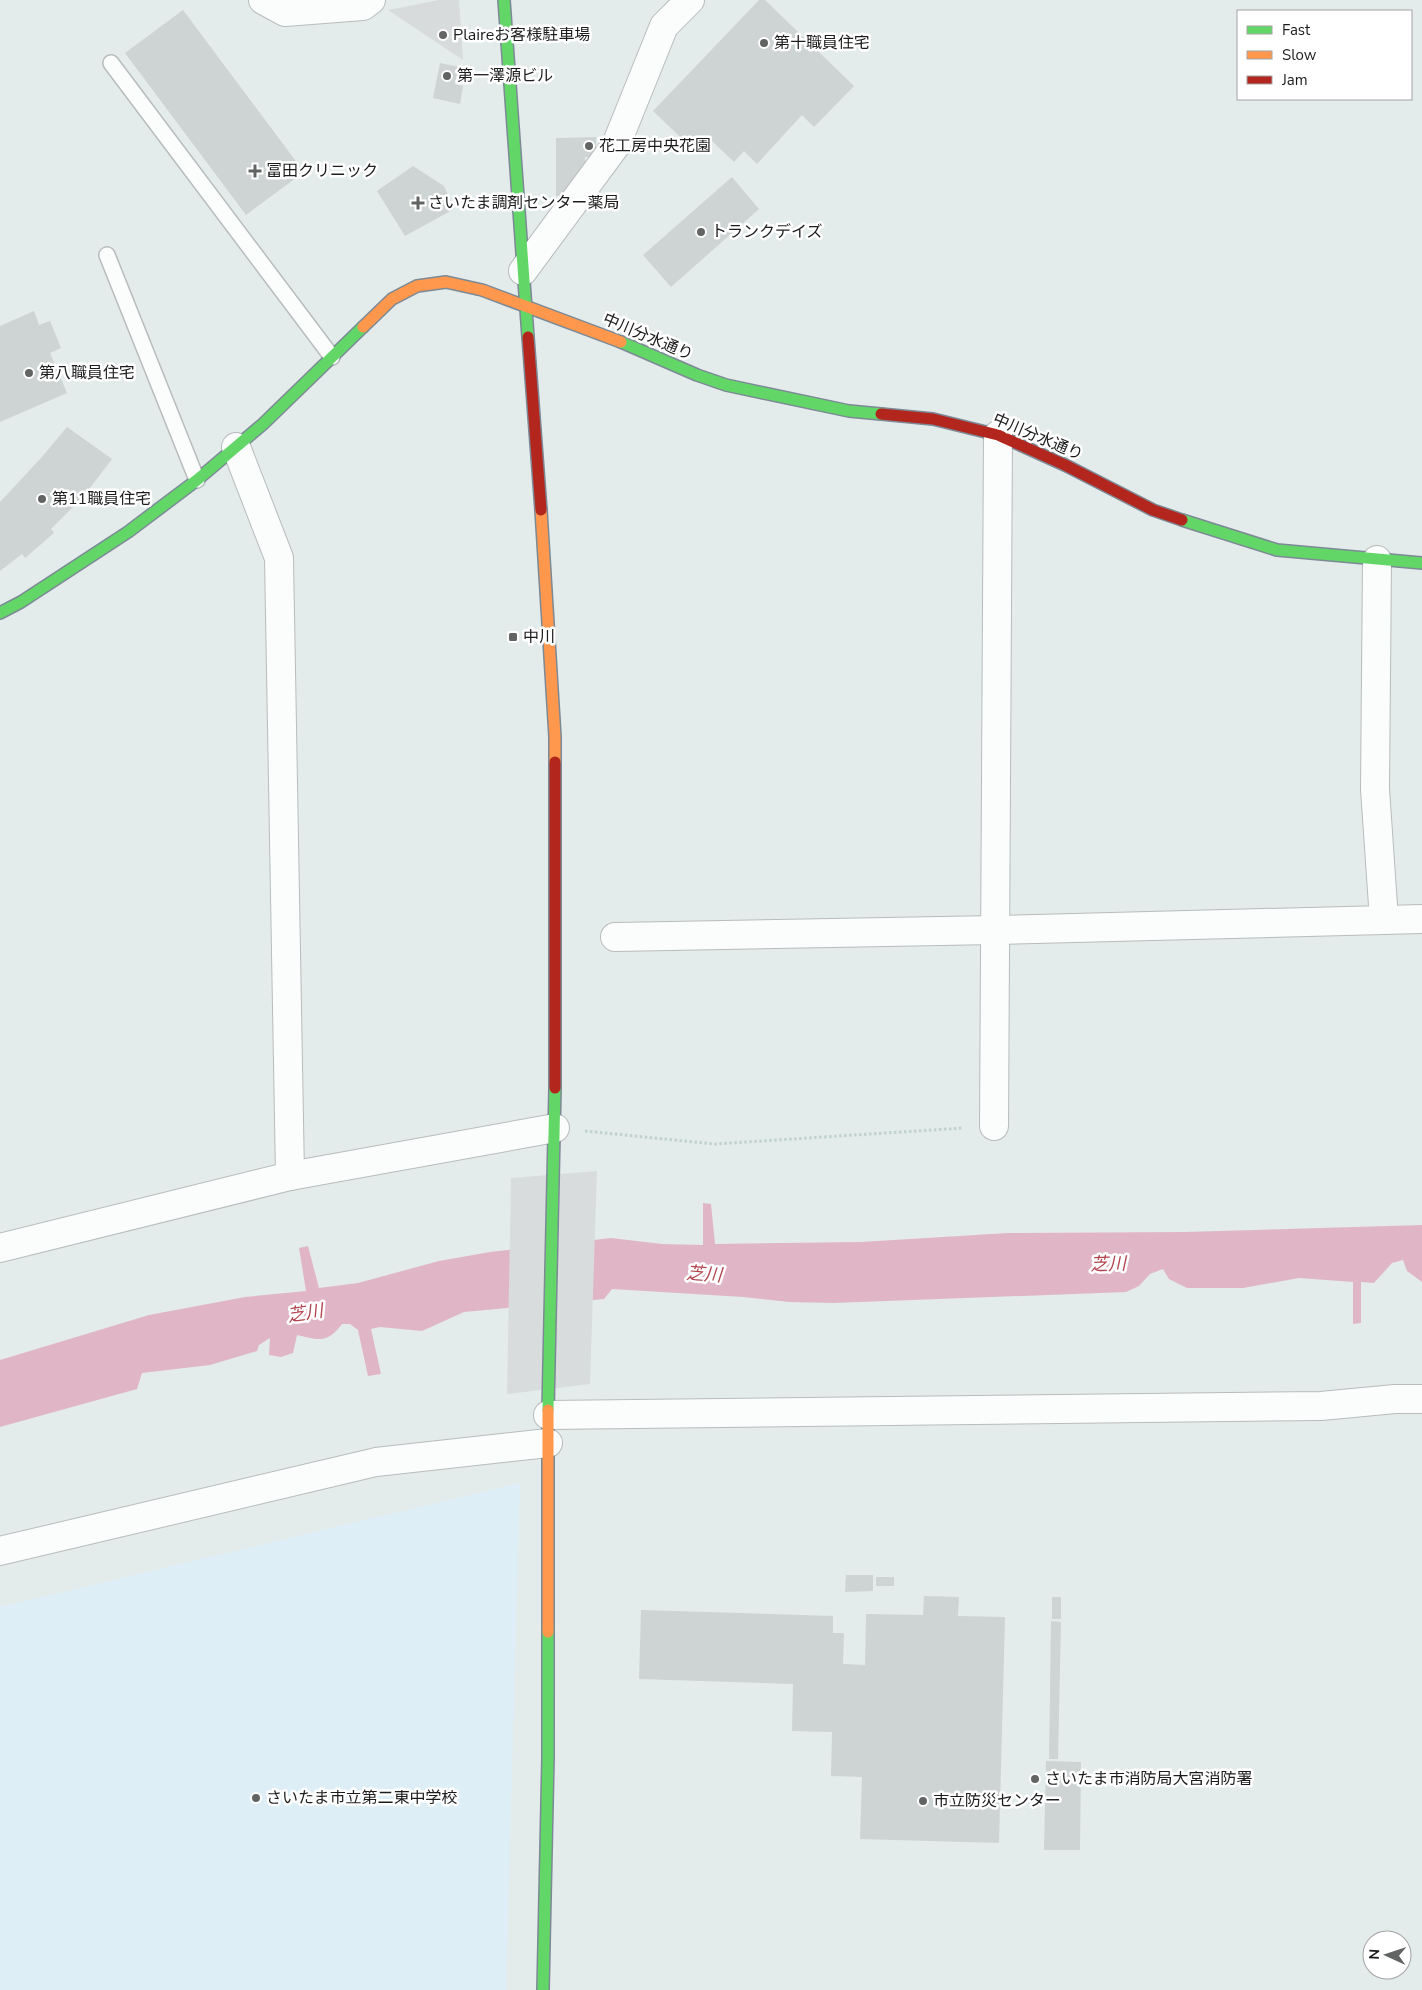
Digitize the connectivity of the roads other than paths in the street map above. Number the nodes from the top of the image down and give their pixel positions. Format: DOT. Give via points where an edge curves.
graph roads {
  1 [pos="262,0"];
  2 [pos="371,0"];
  3 [pos="504,0"];
  4 [pos="690,0"];
  5 [pos="111,64"];
  6 [pos="107,255"];
  7 [pos="522,270"];
  8 [pos="525,305"];
  9 [pos="332,358"];
  10 [pos="998,435"];
  11 [pos="236,447"];
  12 [pos="197,480"];
  13 [pos="1376,560"];
  14 [pos="1422,563"];
  15 [pos="0,613"];
  16 [pos="1422,919"];
  17 [pos="1384,920"];
  18 [pos="996,930"];
  19 [pos="615,937"];
  20 [pos="994,1126"];
  21 [pos="555,1128"];
  22 [pos="290,1176"];
  23 [pos="0,1248"];
  24 [pos="1422,1399"];
  25 [pos="548,1402"];
  26 [pos="548,1443"];
  27 [pos="0,1551"];
  28 [pos="543,1990"];
  1 -- 2 [label="street" via="285,12 363,6"];
  3 -- 7 [label="street"];
  4 -- 7 [label="street" via="664,26 616,145"];
  5 -- 9 [label="lane"];
  6 -- 12 [label="lane"];
  7 -- 8 [label="street"];
  8 -- 9 [label="street, 中川分水通り" via="446,282 417,286 392,299"];
  8 -- 10 [label="street, 中川分水通り" via="726,385 849,411 933,419"];
  8 -- 21 [label="street" via="555,737"];
  9 -- 11 [label="street, 中川分水通り"];
  10 -- 13 [label="street, 中川分水通り" via="1066,465 1153,510 1220,533 1277,550"];
  10 -- 18 [label="street"];
  11 -- 12 [label="street, 中川分水通り"];
  11 -- 22 [label="street" via="279,558"];
  12 -- 15 [label="street, 中川分水通り" via="128,532"];
  13 -- 14 [label="street, 中川分水通り"];
  13 -- 17 [label="street" via="1375,789"];
  16 -- 17 [label="street"];
  17 -- 18 [label="street"];
  18 -- 19 [label="street"];
  18 -- 20 [label="street"];
  21 -- 22 [label="street"];
  21 -- 25 [label="street"];
  22 -- 23 [label="street"];
  24 -- 25 [label="street" via="1321,1406"];
  25 -- 26 [label="street"];
  26 -- 27 [label="street" via="376,1462"];
  26 -- 28 [label="street" via="548,1757"];
}
